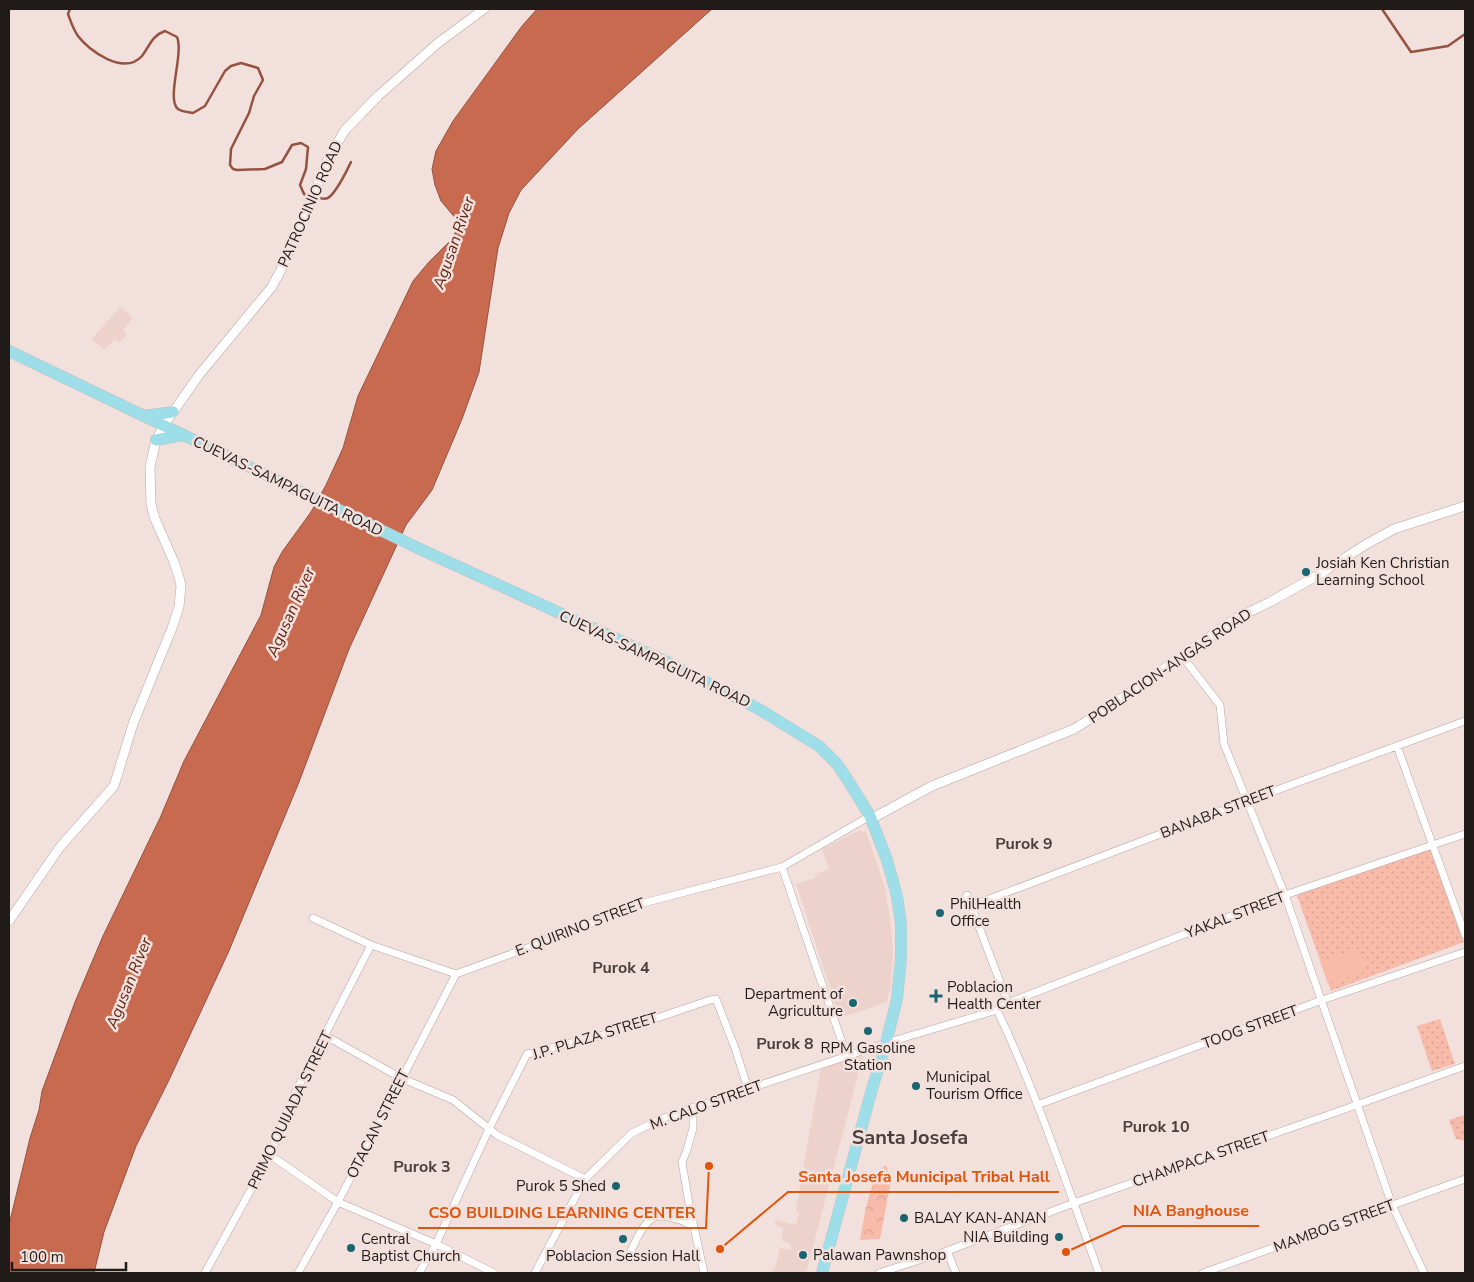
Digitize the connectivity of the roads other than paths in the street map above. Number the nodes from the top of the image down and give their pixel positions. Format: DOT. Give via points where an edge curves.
graph roads {
  1 [pos="484,9"];
  2 [pos="9,351"];
  3 [pos="173,412"];
  4 [pos="144,417"];
  5 [pos="164,425"];
  6 [pos="182,434"];
  7 [pos="156,440"];
  8 [pos="1465,506"];
  9 [pos="1182,656"];
  10 [pos="1465,722"];
  11 [pos="1397,746"];
  12 [pos="1247,801"];
  13 [pos="870,818"];
  14 [pos="1465,834"];
  15 [pos="1432,846"];
  16 [pos="782,867"];
  17 [pos="967,895"];
  18 [pos="1285,895"];
  19 [pos="972,906"];
  20 [pos="313,918"];
  21 [pos="9,921"];
  22 [pos="1465,935"];
  23 [pos="371,945"];
  24 [pos="1465,952"];
  25 [pos="456,974"];
  26 [pos="1322,1000"];
  27 [pos="1008,1003"];
  28 [pos="997,1010"];
  29 [pos="326,1036"];
  30 [pos="886,1044"];
  31 [pos="847,1056"];
  32 [pos="1465,1066"];
  33 [pos="401,1078"];
  34 [pos="748,1089"];
  35 [pos="1037,1105"];
  36 [pos="1357,1105"];
  37 [pos="694,1107"];
  38 [pos="489,1128"];
  39 [pos="270,1155"];
  40 [pos="1465,1178"];
  41 [pos="585,1180"];
  42 [pos="338,1202"];
  43 [pos="1074,1203"];
  44 [pos="1392,1205"];
  45 [pos="696,1230"];
  46 [pos="436,1244"];
  47 [pos="947,1251"];
  48 [pos="629,1255"];
  49 [pos="205,1273"];
  50 [pos="298,1273"];
  51 [pos="420,1273"];
  52 [pos="494,1273"];
  53 [pos="536,1273"];
  54 [pos="704,1273"];
  55 [pos="822,1273"];
  56 [pos="879,1273"];
  57 [pos="956,1273"];
  58 [pos="1099,1273"];
  59 [pos="1203,1273"];
  60 [pos="1424,1273"];
  1 -- 3 [label="street, PATROCINIO ROAD" via="438,43 345,130 328,159 271,288 199,375"];
  2 -- 4 [label="main road, CUEVAS-SAMPAGUITA ROAD"];
  3 -- 4 [label="main road"];
  3 -- 5 [label="street, PATROCINIO ROAD"];
  3 -- 6 [label="main road"];
  4 -- 5 [label="main road, CUEVAS-SAMPAGUITA ROAD"];
  4 -- 7 [label="main road"];
  5 -- 6 [label="main road, CUEVAS-SAMPAGUITA ROAD"];
  5 -- 7 [label="street, PATROCINIO ROAD"];
  6 -- 7 [label="main road"];
  6 -- 13 [label="main road, CUEVAS-SAMPAGUITA ROAD" via="422,550 667,662 757,708 827,753"];
  7 -- 21 [label="street, PATROCINIO ROAD" via="150,467 151,504 179,577 179,607 133,724 114,786 60,847"];
  8 -- 9 [label="street, POBLACION-ANGAS ROAD" via="1385,534 1320,574 1235,619"];
  9 -- 12 [label="street" via="1220,705 1224,744"];
  9 -- 13 [label="street, POBLACION-ANGAS ROAD" via="1074,729 932,786"];
  10 -- 11 [label="street, BANABA STREET"];
  11 -- 12 [label="street, BANABA STREET"];
  11 -- 15 [label="street"];
  12 -- 18 [label="street"];
  12 -- 19 [label="street, BANABA STREET"];
  13 -- 16 [label="street, E. QUIRINO STREET"];
  13 -- 30 [label="main road, CUEVAS-SAMPAGUITA ROAD" via="891,872 901,924 899,982"];
  14 -- 15 [label="street, YAKAL STREET"];
  15 -- 18 [label="street, YAKAL STREET"];
  15 -- 22 [label="street"];
  16 -- 25 [label="street, E. QUIRINO STREET" via="628,907 566,934"];
  16 -- 31 [label="street"];
  17 -- 19 [label="street"];
  18 -- 26 [label="street"];
  18 -- 27 [label="street, YAKAL STREET"];
  19 -- 27 [label="street"];
  20 -- 23 [label="street"];
  23 -- 25 [label="street"];
  23 -- 29 [label="street, PRIMO QUIJADA STREET"];
  24 -- 26 [label="street, TOOG STREET"];
  25 -- 33 [label="street, OTACAN STREET"];
  26 -- 35 [label="street, TOOG STREET"];
  26 -- 36 [label="street"];
  27 -- 28 [label="street, YAKAL STREET"];
  28 -- 30 [label="street"];
  28 -- 35 [label="street"];
  29 -- 33 [label="street"];
  29 -- 39 [label="street, PRIMO QUIJADA STREET" via="293,1096"];
  30 -- 31 [label="street, M. CALO STREET"];
  30 -- 55 [label="main road, CUEVAS-SAMPAGUITA ROAD"];
  31 -- 34 [label="street, M. CALO STREET"];
  32 -- 36 [label="street, CHAMPACA STREET"];
  33 -- 38 [label="street" via="453,1100"];
  33 -- 42 [label="street, OTACAN STREET"];
  34 -- 37 [label="street, M. CALO STREET"];
  34 -- 38 [label="street, J.P. PLAZA STREET" via="716,999 618,1032 527,1054"];
  35 -- 43 [label="street"];
  36 -- 43 [label="street, CHAMPACA STREET"];
  36 -- 44 [label="street"];
  37 -- 41 [label="street, M. CALO STREET" via="632,1134"];
  37 -- 45 [label="street" via="693,1128 682,1162"];
  38 -- 41 [label="street"];
  38 -- 46 [label="street, J.P. PLAZA STREET"];
  39 -- 42 [label="street"];
  39 -- 49 [label="street, PRIMO QUIJADA STREET"];
  40 -- 44 [label="street, MAMBOG STREET"];
  41 -- 53 [label="street, M. CALO STREET"];
  42 -- 46 [label="street"];
  42 -- 50 [label="street, OTACAN STREET"];
  43 -- 47 [label="street, CHAMPACA STREET"];
  43 -- 58 [label="street"];
  44 -- 59 [label="street, MAMBOG STREET"];
  44 -- 60 [label="street"];
  45 -- 48 [label="street" via="680,1220 664,1216 654,1218 645,1226"];
  45 -- 54 [label="street"];
  46 -- 51 [label="street, J.P. PLAZA STREET"];
  46 -- 52 [label="street"];
  47 -- 56 [label="street, CHAMPACA STREET"];
  47 -- 57 [label="street"];
}
